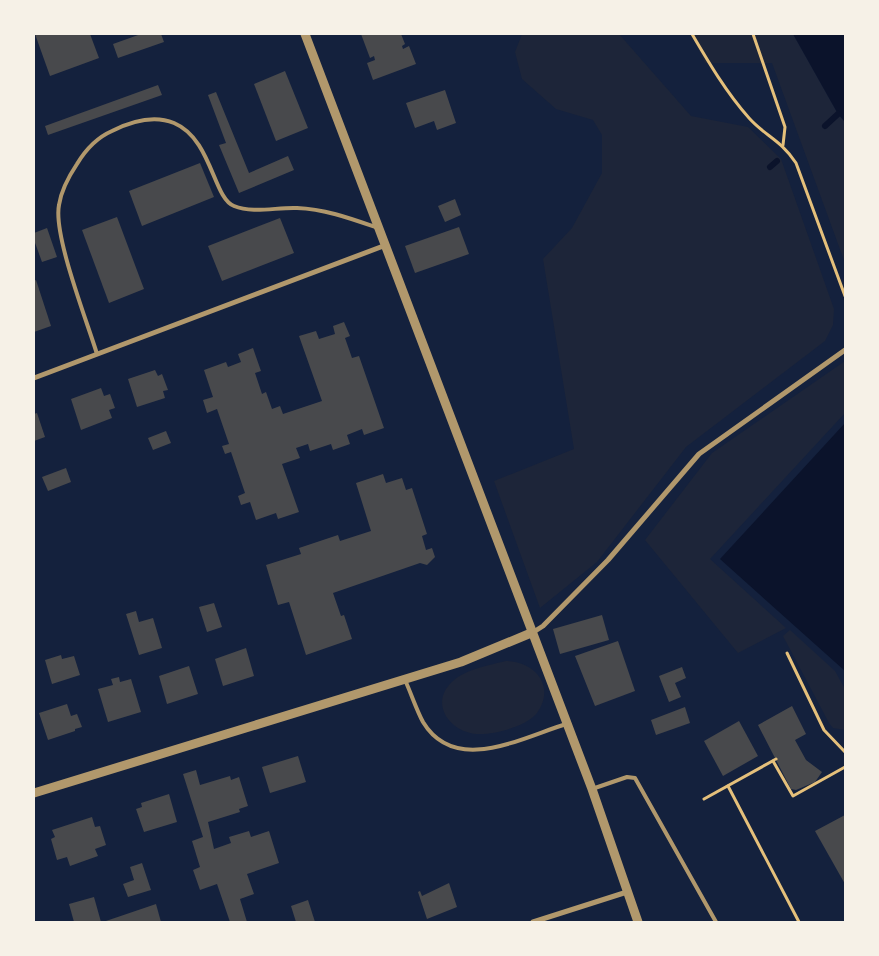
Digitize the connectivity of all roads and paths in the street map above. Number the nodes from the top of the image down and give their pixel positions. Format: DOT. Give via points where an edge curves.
graph roads {
  1 [pos="305,34"];
  2 [pos="692,34"];
  3 [pos="753,34"];
  4 [pos="783,145"];
  5 [pos="381,230"];
  6 [pos="387,245"];
  7 [pos="845,296"];
  8 [pos="845,350"];
  9 [pos="97,354"];
  10 [pos="34,378"];
  11 [pos="531,633"];
  12 [pos="787,653"];
  13 [pos="405,680"];
  14 [pos="566,724"];
  15 [pos="845,752"];
  16 [pos="845,767"];
  17 [pos="728,786"];
  18 [pos="592,789"];
  19 [pos="34,793"];
  20 [pos="704,799"];
  21 [pos="628,892"];
  22 [pos="532,922"];
  23 [pos="638,922"];
  24 [pos="716,922"];
  25 [pos="799,922"];
  1 -- 5 [label="street"];
  2 -- 4 [label="path" via="719,80 750,119"];
  3 -- 4 [label="path" via="785,127"];
  4 -- 7 [label="path" via="796,163"];
  5 -- 6 [label="street"];
  5 -- 9 [label="lane" via="333,213 308,209 249,210 231,206 203,149 191,133 174,123 156,119 126,124 100,136 85,151 69,176 58,206 59,234"];
  6 -- 9 [label="street"];
  6 -- 11 [label="street"];
  8 -- 11 [label="street" via="699,454 608,560 544,626"];
  9 -- 10 [label="street"];
  11 -- 13 [label="street" via="461,662"];
  11 -- 14 [label="street"];
  12 -- 15 [label="path" via="824,730"];
  13 -- 14 [label="lane" via="424,723 442,740 458,749 483,750"];
  13 -- 19 [label="street"];
  14 -- 18 [label="street"];
  16 -- 17 [label="path" via="793,796 774,760"];
  17 -- 20 [label="path"];
  17 -- 25 [label="path"];
  18 -- 21 [label="street"];
  18 -- 24 [label="lane" via="627,777 635,778"];
  21 -- 22 [label="street"];
  21 -- 23 [label="street"];
}
